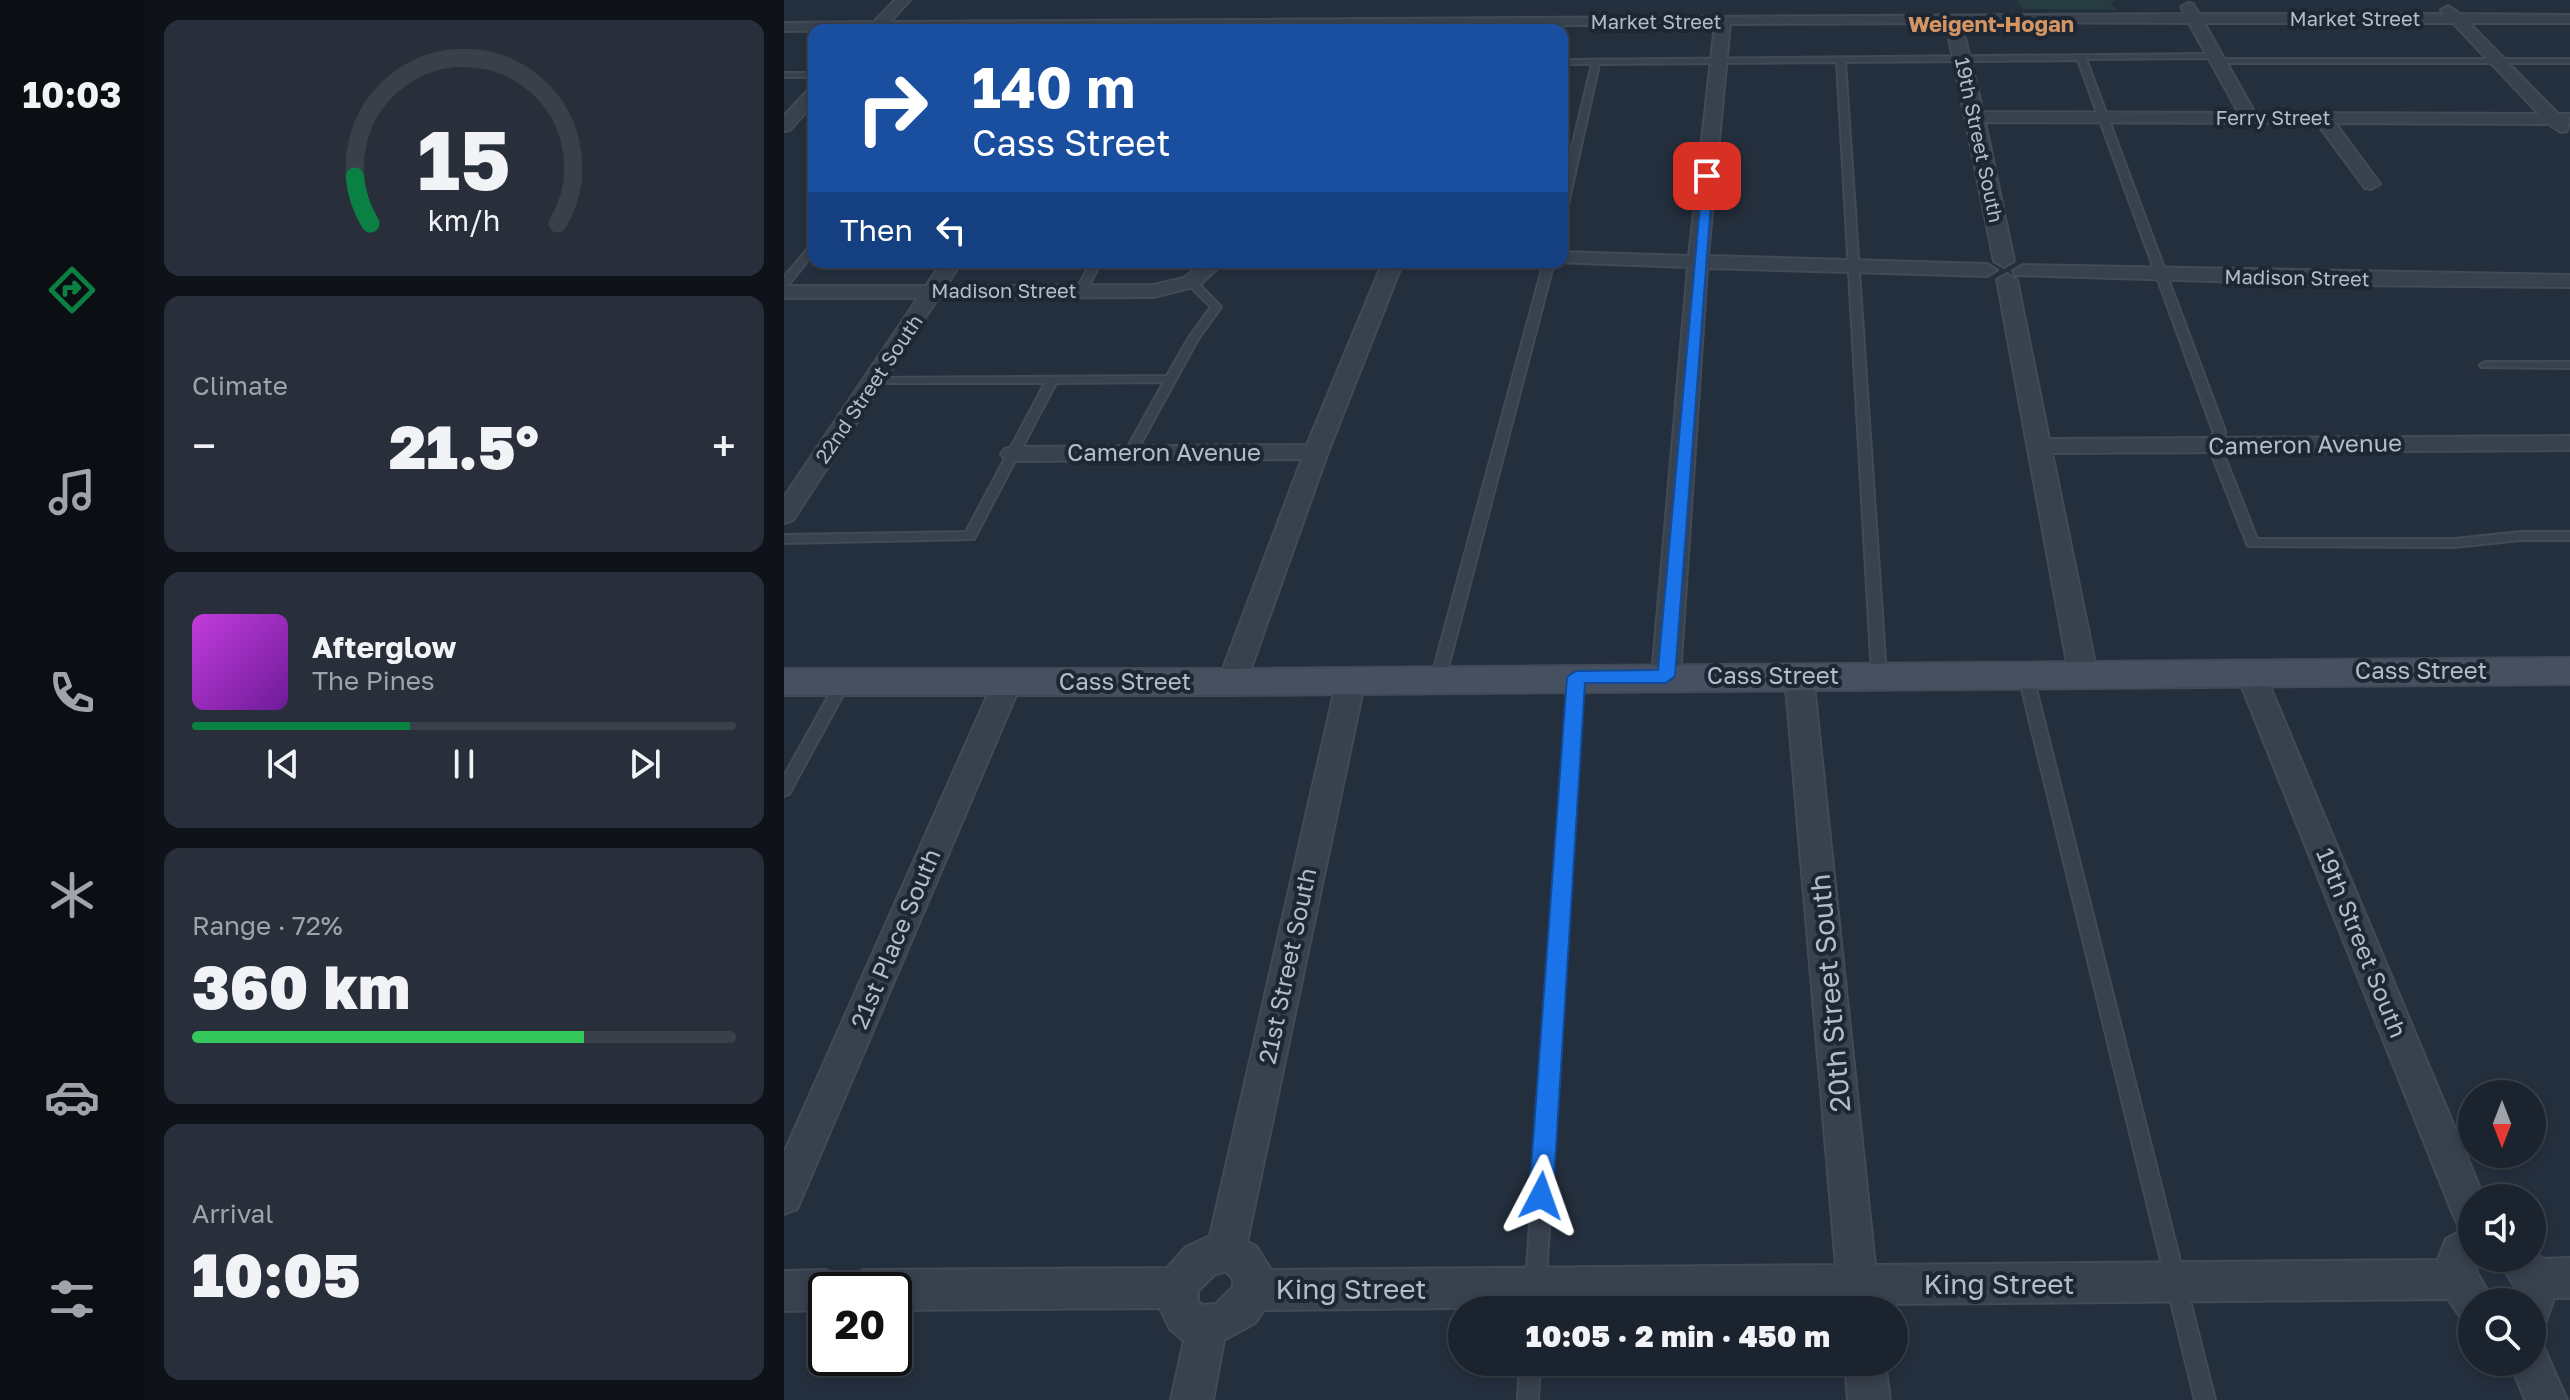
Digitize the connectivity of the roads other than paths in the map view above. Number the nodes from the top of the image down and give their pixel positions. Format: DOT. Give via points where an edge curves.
graph roads {
  1 [pos="903,0"];
  2 [pos="1752,0"];
  3 [pos="1988,0"];
  4 [pos="2183,0"];
  5 [pos="2439,0"];
  6 [pos="1516,8"];
  7 [pos="1113,9"];
  8 [pos="2195,18"];
  9 [pos="1996,19"];
  10 [pos="2456,19"];
  11 [pos="2570,19"];
  12 [pos="1953,20"];
  13 [pos="1723,21"];
  14 [pos="1752,21"];
  15 [pos="879,24"];
  16 [pos="1104,24"];
  17 [pos="1500,24"];
  18 [pos="1568,25"];
  19 [pos="784,27"];
  20 [pos="808,27"];
  21 [pos="2081,57"];
  22 [pos="1961,58"];
  23 [pos="2217,58"];
  24 [pos="1841,60"];
  25 [pos="1719,61"];
  26 [pos="2494,61"];
  27 [pos="2570,61"];
  28 [pos="1568,62"];
  29 [pos="1596,62"];
  30 [pos="784,75"];
  31 [pos="808,75"];
  32 [pos="808,100"];
  33 [pos="1976,117"];
  34 [pos="2103,118"];
  35 [pos="2250,118"];
  36 [pos="2322,118"];
  37 [pos="2562,119"];
  38 [pos="784,128"];
  39 [pos="802,129"];
  40 [pos="2570,136"];
  41 [pos="1568,183"];
  42 [pos="2371,184"];
  43 [pos="808,254"];
  44 [pos="1568,258"];
  45 [pos="1698,262"];
  46 [pos="1851,266"];
  47 [pos="948,268"];
  48 [pos="1093,268"];
  49 [pos="1208,268"];
  50 [pos="1391,268"];
  51 [pos="1547,268"];
  52 [pos="2006,271"];
  53 [pos="2162,275"];
  54 [pos="2570,281"];
  55 [pos="1191,282"];
  56 [pos="784,283"];
  57 [pos="1081,291"];
  58 [pos="784,292"];
  59 [pos="934,292"];
  60 [pos="2485,365"];
  61 [pos="2570,365"];
  62 [pos="1052,379"];
  63 [pos="1172,379"];
  64 [pos="875,380"];
  65 [pos="2570,443"];
  66 [pos="2217,445"];
  67 [pos="2041,446"];
  68 [pos="1131,452"];
  69 [pos="1316,452"];
  70 [pos="1013,454"];
  71 [pos="784,515"];
  72 [pos="2570,536"];
  73 [pos="784,539"];
  74 [pos="2570,671"];
  75 [pos="2250,672"];
  76 [pos="2025,673"];
  77 [pos="2083,673"];
  78 [pos="1879,675"];
  79 [pos="1666,676"];
  80 [pos="1799,676"];
  81 [pos="1576,677"];
  82 [pos="1438,679"];
  83 [pos="1351,680"];
  84 [pos="1008,681"];
  85 [pos="784,682"];
  86 [pos="843,682"];
  87 [pos="1232,682"];
  88 [pos="784,790"];
  89 [pos="2460,1184"];
  90 [pos="784,1196"];
  91 [pos="1226,1252"];
  92 [pos="2468,1275"];
  93 [pos="2176,1283"];
  94 [pos="1178,1288"];
  95 [pos="808,1290"];
  96 [pos="912,1290"];
  97 [pos="1252,1290"];
  98 [pos="784,1291"];
  99 [pos="1448,1296"];
  100 [pos="1534,1296"];
  101 [pos="1859,1296"];
  102 [pos="1882,1296"];
  103 [pos="1207,1327"];
  104 [pos="1529,1376"];
  105 [pos="1866,1376"];
  106 [pos="2536,1376"];
  107 [pos="1192,1400"];
  108 [pos="1528,1400"];
  109 [pos="1869,1400"];
  110 [pos="2205,1400"];
  111 [pos="2546,1400"];
  1 -- 15 [label="street"];
  2 -- 14 [label="street"];
  3 -- 9 [label="street"];
  4 -- 8 [label="street"];
  5 -- 10 [label="street"];
  6 -- 17 [label="street" via="1513,18"];
  7 -- 16 [label="street"];
  8 -- 9 [label="street, Market Street"];
  8 -- 10 [label="street, Market Street"];
  8 -- 23 [label="street"];
  9 -- 12 [label="street, Market Street"];
  10 -- 11 [label="street, Market Street"];
  10 -- 26 [label="street"];
  12 -- 14 [label="street, Market Street"];
  12 -- 22 [label="street, 19th Street South"];
  13 -- 14 [label="street, Market Street"];
  13 -- 18 [label="street, Market Street"];
  13 -- 25 [label="street"];
  19 -- 20 [label="street, Market Street"];
  21 -- 22 [label="lane"];
  21 -- 23 [label="lane"];
  21 -- 34 [label="lane"];
  22 -- 24 [label="lane"];
  22 -- 33 [label="street, 19th Street South"];
  23 -- 26 [label="lane"];
  23 -- 35 [label="street"];
  24 -- 25 [label="lane"];
  24 -- 46 [label="lane"];
  25 -- 29 [label="lane"];
  25 -- 45 [label="street"];
  26 -- 27 [label="lane"];
  26 -- 37 [label="street"];
  28 -- 29 [label="lane"];
  29 -- 41 [label="lane"];
  30 -- 31 [label="lane"];
  32 -- 38 [label="street"];
  33 -- 34 [label="street, Ferry Street"];
  33 -- 52 [label="street, 19th Street South"];
  34 -- 35 [label="street, Ferry Street"];
  34 -- 53 [label="lane"];
  35 -- 36 [label="street, Ferry Street"];
  36 -- 37 [label="street, Ferry Street"];
  36 -- 42 [label="street"];
  37 -- 40 [label="street"];
  38 -- 39 [label="street"];
  43 -- 56 [label="lane"];
  44 -- 45 [label="street, Madison Street"];
  45 -- 46 [label="street, Madison Street"];
  45 -- 79 [label="street"];
  46 -- 52 [label="street, Madison Street"];
  46 -- 78 [label="lane"];
  47 -- 59 [label="street, 22nd Street South"];
  48 -- 57 [label="lane"];
  49 -- 55 [label="street, Madison Street"];
  50 -- 69 [label="street"];
  51 -- 82 [label="lane"];
  52 -- 53 [label="street, Madison Street"];
  52 -- 67 [label="street, 19th Street South"];
  53 -- 54 [label="street, Madison Street"];
  53 -- 66 [label="lane" via="2219,431"];
  55 -- 57 [label="street, Madison Street" via="1153,291"];
  55 -- 63 [label="lane" via="1216,307"];
  57 -- 59 [label="street, Madison Street"];
  58 -- 59 [label="street, Madison Street"];
  59 -- 64 [label="street, 22nd Street South"];
  60 -- 61 [label="lane"];
  62 -- 63 [label="lane"];
  62 -- 64 [label="lane"];
  62 -- 70 [label="lane"];
  63 -- 68 [label="lane"];
  64 -- 71 [label="street, 22nd Street South"];
  65 -- 66 [label="street, Cameron Avenue"];
  66 -- 67 [label="street, Cameron Avenue"];
  66 -- 72 [label="lane" via="2252,543 2454,543"];
  67 -- 77 [label="street, 19th Street South"];
  68 -- 69 [label="street, Cameron Avenue"];
  68 -- 70 [label="street, Cameron Avenue"];
  69 -- 87 [label="street"];
  70 -- 73 [label="lane" via="970,536"];
  74 -- 75 [label="street, Cass Street"];
  75 -- 77 [label="street, Cass Street"];
  75 -- 89 [label="street, 19th Street South"];
  76 -- 77 [label="street, Cass Street"];
  76 -- 78 [label="street, Cass Street"];
  76 -- 93 [label="lane"];
  78 -- 80 [label="street, Cass Street"];
  79 -- 80 [label="street, Cass Street"];
  79 -- 81 [label="street, Cass Street"];
  80 -- 101 [label="street, 20th Street South"];
  81 -- 82 [label="street, Cass Street"];
  81 -- 100 [label="lane"];
  82 -- 83 [label="street, Cass Street"];
  83 -- 87 [label="street, Cass Street"];
  83 -- 91 [label="street, 21st Street South"];
  84 -- 86 [label="street, Cass Street"];
  84 -- 87 [label="street, Cass Street"];
  84 -- 90 [label="street, 21st Place South"];
  85 -- 86 [label="street, Cass Street"];
  86 -- 88 [label="lane"];
  91 -- 94 [label="street" via="1197,1261"];
  91 -- 97 [label="street" via="1250,1267"];
  92 -- 93 [label="street, King Street"];
  93 -- 102 [label="street, King Street"];
  93 -- 110 [label="lane"];
  94 -- 96 [label="street"];
  94 -- 103 [label="street" via="1186,1320"];
  95 -- 98 [label="street"];
  97 -- 99 [label="street, King Street"];
  97 -- 103 [label="street" via="1242,1310"];
  103 -- 107 [label="street"];
  104 -- 108 [label="lane"];
  105 -- 109 [label="street"];
  106 -- 111 [label="street"];
}
